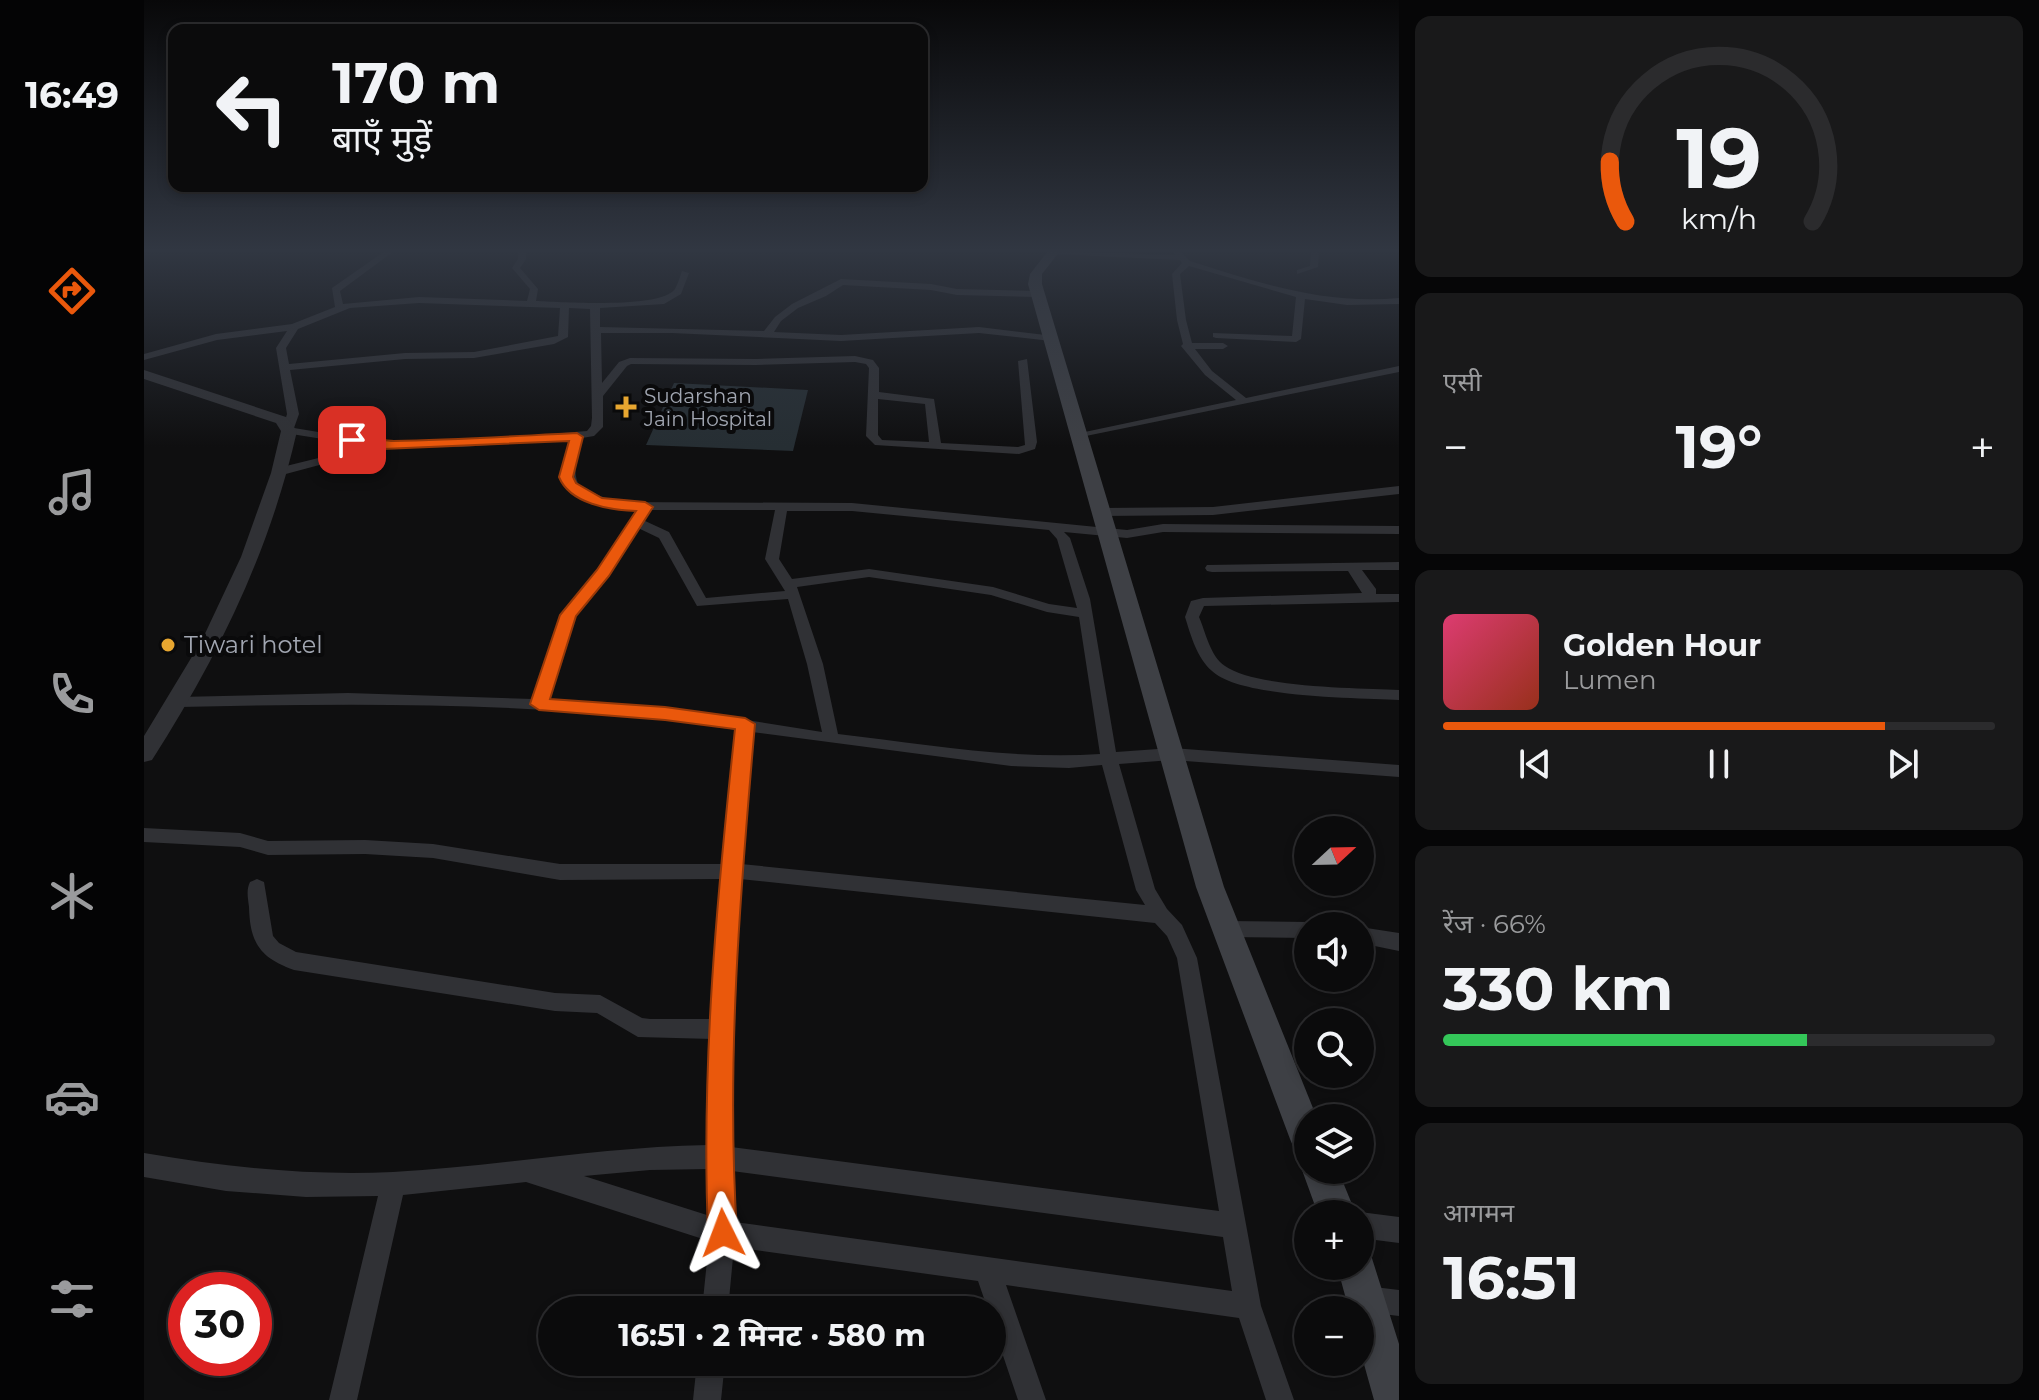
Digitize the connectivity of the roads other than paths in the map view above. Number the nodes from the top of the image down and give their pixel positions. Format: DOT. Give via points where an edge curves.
graph roads {
  1 [pos="318,316"];
  2 [pos="565,316"];
  3 [pos="595,316"];
  4 [pos="781,316"];
  5 [pos="1045,316"];
  6 [pos="1182,316"];
  7 [pos="1299,316"];
  8 [pos="294,327"];
  9 [pos="594,330"];
  10 [pos="768,333"];
  11 [pos="1216,335"];
  12 [pos="1051,338"];
  13 [pos="1186,346"];
  14 [pos="1223,346"];
  15 [pos="144,357"];
  16 [pos="1023,361"];
  17 [pos="283,368"];
  18 [pos="1399,369"];
  19 [pos="144,377"];
  20 [pos="873,395"];
  21 [pos="597,396"];
  22 [pos="1245,402"];
  23 [pos="288,433"];
  24 [pos="1080,436"];
  25 [pos="577,437"];
  26 [pos="383,445"];
  27 [pos="936,447"];
  28 [pos="282,471"];
  29 [pos="1399,490"];
  30 [pos="782,506"];
  31 [pos="645,507"];
  32 [pos="636,522"];
  33 [pos="1105,523"];
  34 [pos="1053,527"];
  35 [pos="1399,530"];
  36 [pos="1352,566"];
  37 [pos="1399,566"];
  38 [pos="1212,568"];
  39 [pos="791,589"];
  40 [pos="1364,598"];
  41 [pos="1399,598"];
  42 [pos="1085,613"];
  43 [pos="1399,695"];
  44 [pos="179,702"];
  45 [pos="539,704"];
  46 [pos="745,724"];
  47 [pos="831,738"];
  48 [pos="144,754"];
  49 [pos="1172,754"];
  50 [pos="1109,759"];
  51 [pos="1399,771"];
  52 [pos="144,835"];
  53 [pos="731,871"];
  54 [pos="257,887"];
  55 [pos="1160,915"];
  56 [pos="1227,929"];
  57 [pos="1294,930"];
  58 [pos="1374,938"];
  59 [pos="1399,942"];
  60 [pos="724,1029"];
  61 [pos="1294,1104"];
  62 [pos="719,1157"];
  63 [pos="144,1165"];
  64 [pos="526,1170"];
  65 [pos="393,1184"];
  66 [pos="1235,1226"];
  67 [pos="1374,1227"];
  68 [pos="1399,1230"];
  69 [pos="723,1233"];
  70 [pos="987,1269"];
  71 [pos="1374,1289"];
  72 [pos="716,1296"];
  73 [pos="1248,1306"];
  74 [pos="710,1376"];
  75 [pos="343,1400"];
  76 [pos="707,1400"];
  77 [pos="1032,1400"];
  78 [pos="1280,1400"];
  79 [pos="1395,1400"];
  1 -- 8 [label="street"];
  2 -- 17 [label="street" via="563,337 554,341 481,354"];
  3 -- 9 [label="street"];
  4 -- 10 [label="street"];
  5 -- 12 [label="main road"];
  6 -- 13 [label="street"];
  7 -- 11 [label="street" via="1296,339"];
  8 -- 15 [label="street" via="216,337"];
  8 -- 17 [label="street" via="282,343"];
  9 -- 10 [label="street"];
  9 -- 21 [label="street"];
  10 -- 12 [label="street" via="841,338 979,330"];
  12 -- 24 [label="main road"];
  13 -- 14 [label="street"];
  13 -- 22 [label="street" via="1208,375"];
  16 -- 27 [label="street" via="1031,447"];
  17 -- 23 [label="street" via="293,414"];
  18 -- 22 [label="street"];
  19 -- 23 [label="street"];
  20 -- 21 [label="street" via="872,365 846,358 630,361"];
  20 -- 27 [label="street" via="930,401"];
  20 -- 27 [label="street" via="873,439 886,445"];
  21 -- 25 [label="street" via="597,427"];
  22 -- 24 [label="street"];
  23 -- 26 [label="street"];
  23 -- 28 [label="street"];
  24 -- 33 [label="main road"];
  25 -- 26 [label="street"];
  25 -- 31 [label="street" via="566,477 570,486 597,501"];
  26 -- 28 [label="street"];
  28 -- 44 [label="street" via="255,549"];
  29 -- 33 [label="street"];
  30 -- 31 [label="street"];
  30 -- 34 [label="street" via="852,507"];
  30 -- 39 [label="street" via="772,559"];
  31 -- 32 [label="street"];
  32 -- 39 [label="street" via="664,535 702,603"];
  32 -- 45 [label="street" via="568,615"];
  33 -- 34 [label="street"];
  33 -- 35 [label="street" via="1137,534 1163,528"];
  33 -- 49 [label="main road"];
  34 -- 42 [label="street" via="1063,538"];
  36 -- 37 [label="street"];
  36 -- 38 [label="street"];
  36 -- 40 [label="street" via="1369,589"];
  39 -- 42 [label="street" via="869,573 993,591"];
  39 -- 47 [label="street" via="819,670"];
  40 -- 41 [label="street"];
  40 -- 43 [label="street" via="1203,602 1196,604 1192,617 1209,659 1228,677"];
  42 -- 50 [label="street"];
  44 -- 45 [label="street" via="348,698"];
  44 -- 48 [label="street"];
  45 -- 46 [label="street"];
  46 -- 47 [label="street"];
  46 -- 53 [label="street"];
  47 -- 50 [label="street" via="1011,760"];
  49 -- 50 [label="street"];
  49 -- 51 [label="street"];
  49 -- 56 [label="main road"];
  50 -- 55 [label="street" via="1146,890"];
  52 -- 53 [label="street" via="240,840 268,848 421,850 560,872"];
  53 -- 55 [label="street"];
  53 -- 60 [label="street"];
  54 -- 60 [label="street" via="266,946 294,961 555,1002 600,1004 650,1029"];
  55 -- 66 [label="street" via="1175,931 1187,958"];
  56 -- 57 [label="street"];
  56 -- 61 [label="main road"];
  58 -- 59 [label="street"];
  60 -- 62 [label="street"];
  62 -- 64 [label="street"];
  62 -- 66 [label="street"];
  62 -- 69 [label="street"];
  63 -- 65 [label="street" via="226,1179"];
  64 -- 65 [label="street"];
  64 -- 69 [label="street"];
  65 -- 75 [label="street"];
  66 -- 73 [label="street"];
  67 -- 68 [label="street"];
  69 -- 70 [label="street"];
  69 -- 72 [label="street"];
  70 -- 73 [label="street"];
  70 -- 77 [label="street"];
  71 -- 79 [label="main road"];
  73 -- 78 [label="street"];
  74 -- 76 [label="street"];
}
